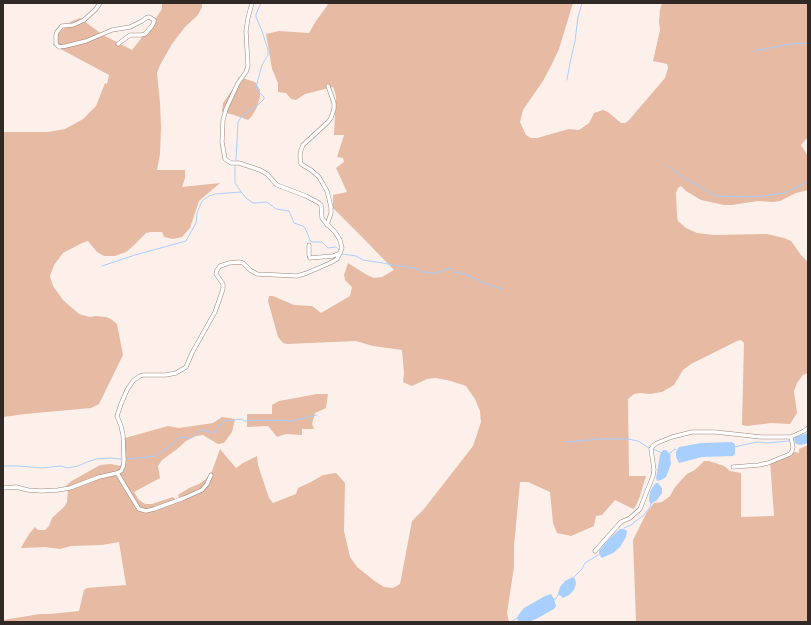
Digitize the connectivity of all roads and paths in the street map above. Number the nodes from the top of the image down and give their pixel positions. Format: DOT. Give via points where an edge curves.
graph roads {
  1 [pos="100,3"];
  2 [pos="252,3"];
  3 [pos="118,44"];
  4 [pos="328,86"];
  5 [pos="327,224"];
  6 [pos="309,245"];
  7 [pos="340,253"];
  8 [pos="808,428"];
  9 [pos="791,437"];
  10 [pos="733,467"];
  11 [pos="117,473"];
  12 [pos="211,475"];
  13 [pos="3,488"];
  14 [pos="595,551"];
  1 -- 3 [label="street" via="84,20 62,26 57,32 56,44 59,47 66,46 112,30 130,27 149,17 154,20 145,34 130,35"];
  2 -- 5 [label="street" via="246,31 248,66 223,120 224,159 260,170 277,185 319,203 322,218"];
  4 -- 5 [label="street" via="334,103 330,118 303,145 300,156 301,164 319,177 327,191 331,213"];
  5 -- 7 [label="street" via="340,240"];
  6 -- 7 [label="street" via="310,258"];
  7 -- 11 [label="street" via="337,259 330,263 297,276 257,274 239,262 218,268 216,274 223,284 222,292 186,367 166,376 140,376 127,390 117,416 124,445 123,467"];
  8 -- 9 [label="street"];
  9 -- 10 [label="street" via="793,447 790,454 760,465"];
  9 -- 14 [label="street" via="692,432 657,443 652,449 653,476 640,509 621,522"];
  11 -- 12 [label="street" via="139,509 146,511 202,490"];
  11 -- 13 [label="street" via="58,490"];
}
